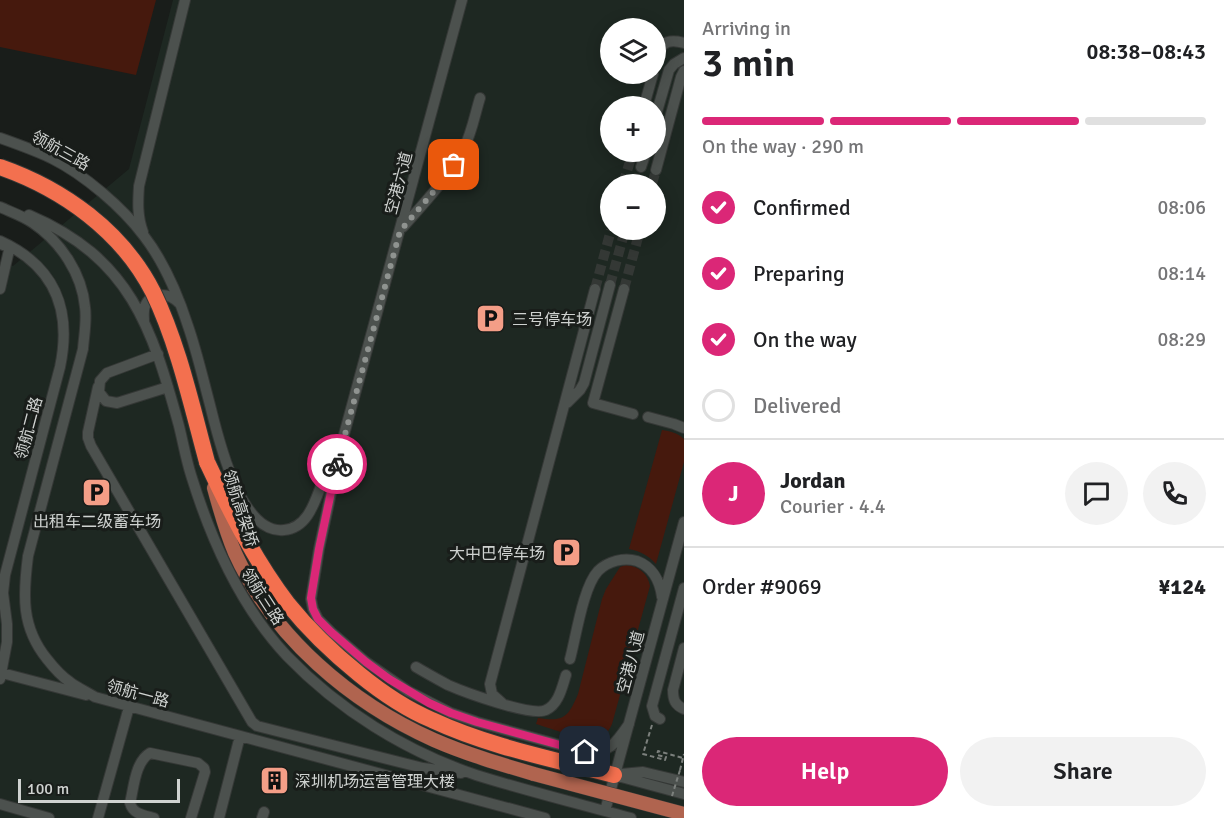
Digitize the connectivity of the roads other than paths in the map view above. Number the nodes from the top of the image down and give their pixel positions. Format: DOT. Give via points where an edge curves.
graph roads {
  1 [pos="185,0"];
  2 [pos="462,0"];
  3 [pos="666,42"];
  4 [pos="684,43"];
  5 [pos="684,58"];
  6 [pos="684,71"];
  7 [pos="661,96"];
  8 [pos="480,98"];
  9 [pos="0,138"];
  10 [pos="643,162"];
  11 [pos="0,167"];
  12 [pos="641,167"];
  13 [pos="656,170"];
  14 [pos="0,206"];
  15 [pos="400,231"];
  16 [pos="145,237"];
  17 [pos="3,244"];
  18 [pos="610,285"];
  19 [pos="0,289"];
  20 [pos="624,289"];
  21 [pos="596,290"];
  22 [pos="181,305"];
  23 [pos="144,321"];
  24 [pos="158,354"];
  25 [pos="98,387"];
  26 [pos="168,387"];
  27 [pos="111,403"];
  28 [pos="564,409"];
  29 [pos="92,413"];
  30 [pos="633,414"];
  31 [pos="648,417"];
  32 [pos="684,428"];
  33 [pos="219,439"];
  34 [pos="342,442"];
  35 [pos="185,451"];
  36 [pos="223,453"];
  37 [pos="207,462"];
  38 [pos="188,465"];
  39 [pos="684,522"];
  40 [pos="684,587"];
  41 [pos="684,594"];
  42 [pos="662,601"];
  43 [pos="684,648"];
  44 [pos="570,659"];
  45 [pos="416,667"];
  46 [pos="566,675"];
  47 [pos="1,676"];
  48 [pos="95,697"];
  49 [pos="502,703"];
  50 [pos="129,707"];
  51 [pos="684,709"];
  52 [pos="657,718"];
  53 [pos="629,724"];
  54 [pos="240,736"];
  55 [pos="476,775"];
  56 [pos="614,775"];
  57 [pos="684,782"];
  58 [pos="684,794"];
  59 [pos="0,804"];
  60 [pos="605,811"];
  61 [pos="684,814"];
  62 [pos="50,818"];
  63 [pos="98,818"];
  64 [pos="154,818"];
  65 [pos="191,818"];
  66 [pos="219,818"];
  67 [pos="545,818"];
  68 [pos="631,818"];
  1 -- 16 [label="street" via="139,186 140,223"];
  2 -- 15 [label="street, 空港六道"];
  3 -- 4 [label="street"];
  5 -- 7 [label="street" via="669,70"];
  6 -- 13 [label="street"];
  8 -- 15 [label="street" via="460,155"];
  9 -- 16 [label="street, 领航三路" via="25,146 75,173 96,188"];
  10 -- 12 [label="street"];
  11 -- 37 [label="highway, 领航高架桥, bridge" via="41,184 82,209 136,265 166,322"];
  14 -- 23 [label="street, 领航三路" via="42,220 82,244 117,278"];
  14 -- 48 [label="street, 领航一路" via="34,224 62,251 74,269 85,307 83,349 28,556 24,586 25,608 35,642 56,671"];
  15 -- 34 [label="street, 空港六道"];
  16 -- 22 [label="street, 领航三路"];
  17 -- 19 [label="street"];
  17 -- 47 [label="street, 领航二路" via="19,251 44,273 58,298 65,331 60,367 5,575 7,642"];
  18 -- 28 [label="street" via="584,383"];
  20 -- 30 [label="street" via="593,403"];
  21 -- 28 [label="street"];
  22 -- 23 [label="street" via="170,295 154,297 145,306"];
  22 -- 33 [label="street, 领航三路"];
  23 -- 24 [label="street, 领航三路"];
  24 -- 25 [label="street" via="106,373"];
  24 -- 26 [label="street, 领航三路"];
  25 -- 27 [label="street" via="102,397"];
  25 -- 29 [label="street"];
  26 -- 27 [label="street"];
  26 -- 35 [label="street, 领航三路"];
  27 -- 29 [label="street"];
  28 -- 49 [label="street" via="489,687"];
  29 -- 55 [label="street" via="88,432 91,446 252,722 423,768"];
  31 -- 32 [label="street"];
  33 -- 35 [label="street"];
  33 -- 36 [label="street, 领航三路"];
  34 -- 36 [label="street, 领航三路" via="312,510 296,526 285,530 272,529 250,511"];
  34 -- 53 [label="street, 空港六道" via="311,598 318,619 331,632 408,691 477,722 595,753 611,746"];
  35 -- 38 [label="street, 领航三路"];
  36 -- 38 [label="street"];
  37 -- 56 [label="highway" via="257,558 288,604 347,664 385,694 464,734"];
  37 -- 61 [label="main road, 领航高架桥, bridge" via="225,528 257,593 286,631 355,694 409,728 461,751"];
  38 -- 55 [label="street, 领航三路" via="201,508 227,568 253,612 286,655 355,716 401,742"];
  39 -- 42 [label="street, 空港八道"];
  40 -- 41 [label="street"];
  40 -- 52 [label="street" via="652,706"];
  42 -- 44 [label="street" via="656,577 642,563 622,560 603,567 587,594"];
  42 -- 53 [label="street, 空港八道"];
  43 -- 51 [label="street" via="673,697"];
  45 -- 49 [label="street" via="448,685"];
  46 -- 49 [label="street" via="560,696 545,711"];
  47 -- 48 [label="street"];
  48 -- 50 [label="street, 领航一路"];
  50 -- 54 [label="street, 领航一路"];
  50 -- 63 [label="street"];
  53 -- 56 [label="street, 空港八道"];
  54 -- 66 [label="street"];
  54 -- 67 [label="street, 领航一路"];
  55 -- 60 [label="street, 领航三路"];
  56 -- 57 [label="street" via="644,772"];
  56 -- 58 [label="street"];
  56 -- 60 [label="street, 空港八道"];
  59 -- 62 [label="street"];
  60 -- 68 [label="street, 领航三路"];
  64 -- 65 [label="street" via="138,814 130,803 139,766 150,753 198,763 204,768"];
}
